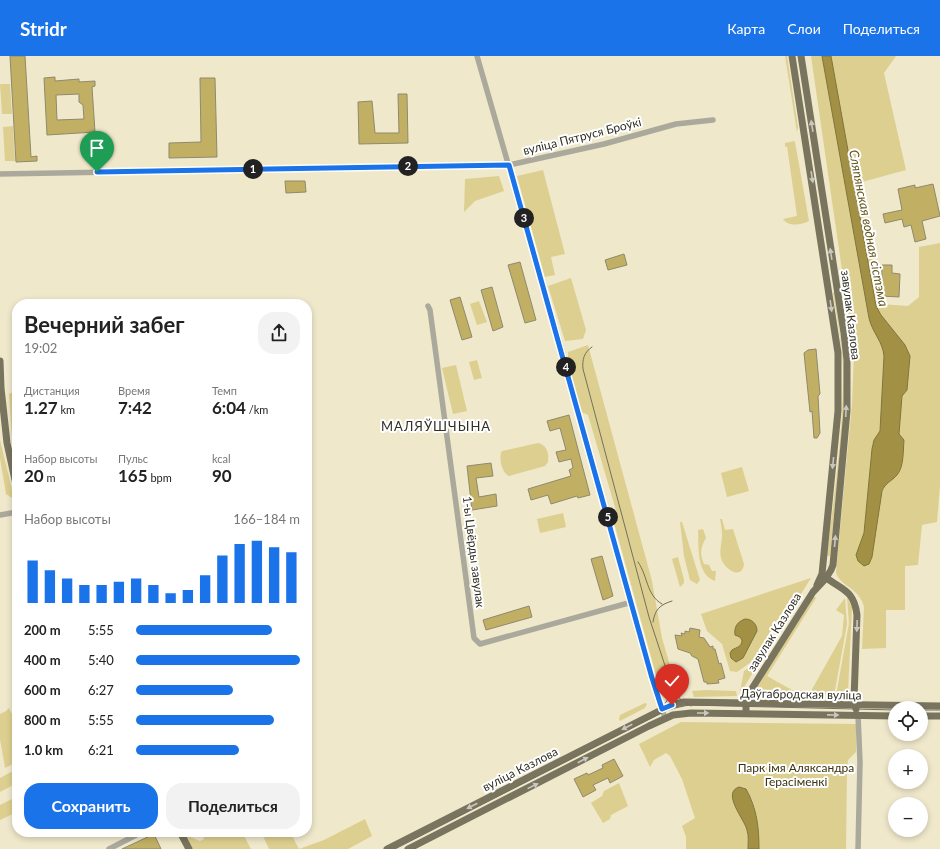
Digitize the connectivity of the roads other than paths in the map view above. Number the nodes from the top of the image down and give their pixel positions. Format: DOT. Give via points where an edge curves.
graph roads {
  1 [pos="477,56"];
  2 [pos="792,56"];
  3 [pos="801,56"];
  4 [pos="713,120"];
  5 [pos="509,165"];
  6 [pos="0,174"];
  7 [pos="836,287"];
  8 [pos="828,288"];
  9 [pos="428,306"];
  10 [pos="0,361"];
  11 [pos="12,466"];
  12 [pos="12,513"];
  13 [pos="0,516"];
  14 [pos="824,576"];
  15 [pos="632,602"];
  16 [pos="746,704"];
  17 [pos="855,706"];
  18 [pos="940,706"];
  19 [pos="662,709"];
  20 [pos="746,713"];
  21 [pos="858,715"];
  22 [pos="888,716"];
  23 [pos="928,716"];
  24 [pos="940,716"];
  25 [pos="665,718"];
  26 [pos="132,837"];
  27 [pos="179,837"];
  28 [pos="183,837"];
  29 [pos="109,849"];
  30 [pos="185,849"];
  31 [pos="190,849"];
  32 [pos="387,849"];
  33 [pos="408,849"];
  34 [pos="858,849"];
  1 -- 5 [label="street"];
  2 -- 8 [label="main road, завулак Казлова, one-way"];
  7 -- 3 [label="main road, завулак Казлова, one-way"];
  4 -- 5 [label="street, вуліца Пятруся Броўкі" via="676,124 597,146"];
  5 -- 6 [label="street, вуліца Пятруся Броўкі"];
  5 -- 15 [label="street"];
  7 -- 8 [label="main road"];
  14 -- 7 [label="main road, завулак Казлова, one-way" via="832,570 833,565 847,411 847,360"];
  8 -- 14 [label="main road, завулак Казлова, one-way" via="838,353 838,410"];
  9 -- 15 [label="street, 1-ы Цвёрды завулак" via="474,638 480,644"];
  10 -- 11 [label="main road" via="7,443"];
  12 -- 13 [label="street"];
  14 -- 16 [label="main road, завулак Казлова" via="746,698"];
  14 -- 17 [label="main road, one-way" via="846,590 856,604"];
  15 -- 19 [label="street"];
  16 -- 17 [label="main road, Даўгабродская вуліца"];
  16 -- 19 [label="main road, Даўгабродская вуліца" via="684,702"];
  16 -- 20 [label="main road, завулак Казлова"];
  17 -- 18 [label="main road, Даўгабродская вуліца"];
  17 -- 21 [label="main road"];
  19 -- 25 [label="street"];
  19 -- 32 [label="main road, вуліца Казлова, one-way"];
  20 -- 21 [label="main road, Даўгабродская вуліца, one-way"];
  25 -- 20 [label="main road, Даўгабродская вуліца, one-way" via="691,713"];
  21 -- 22 [label="main road, Даўгабродская вуліца"];
  21 -- 34 [label="street"];
  23 -- 24 [label="main road"];
  33 -- 25 [label="main road, вуліца Казлова, one-way"];
  26 -- 29 [label="street"];
  27 -- 30 [label="main road"];
  28 -- 31 [label="main road"];
}
